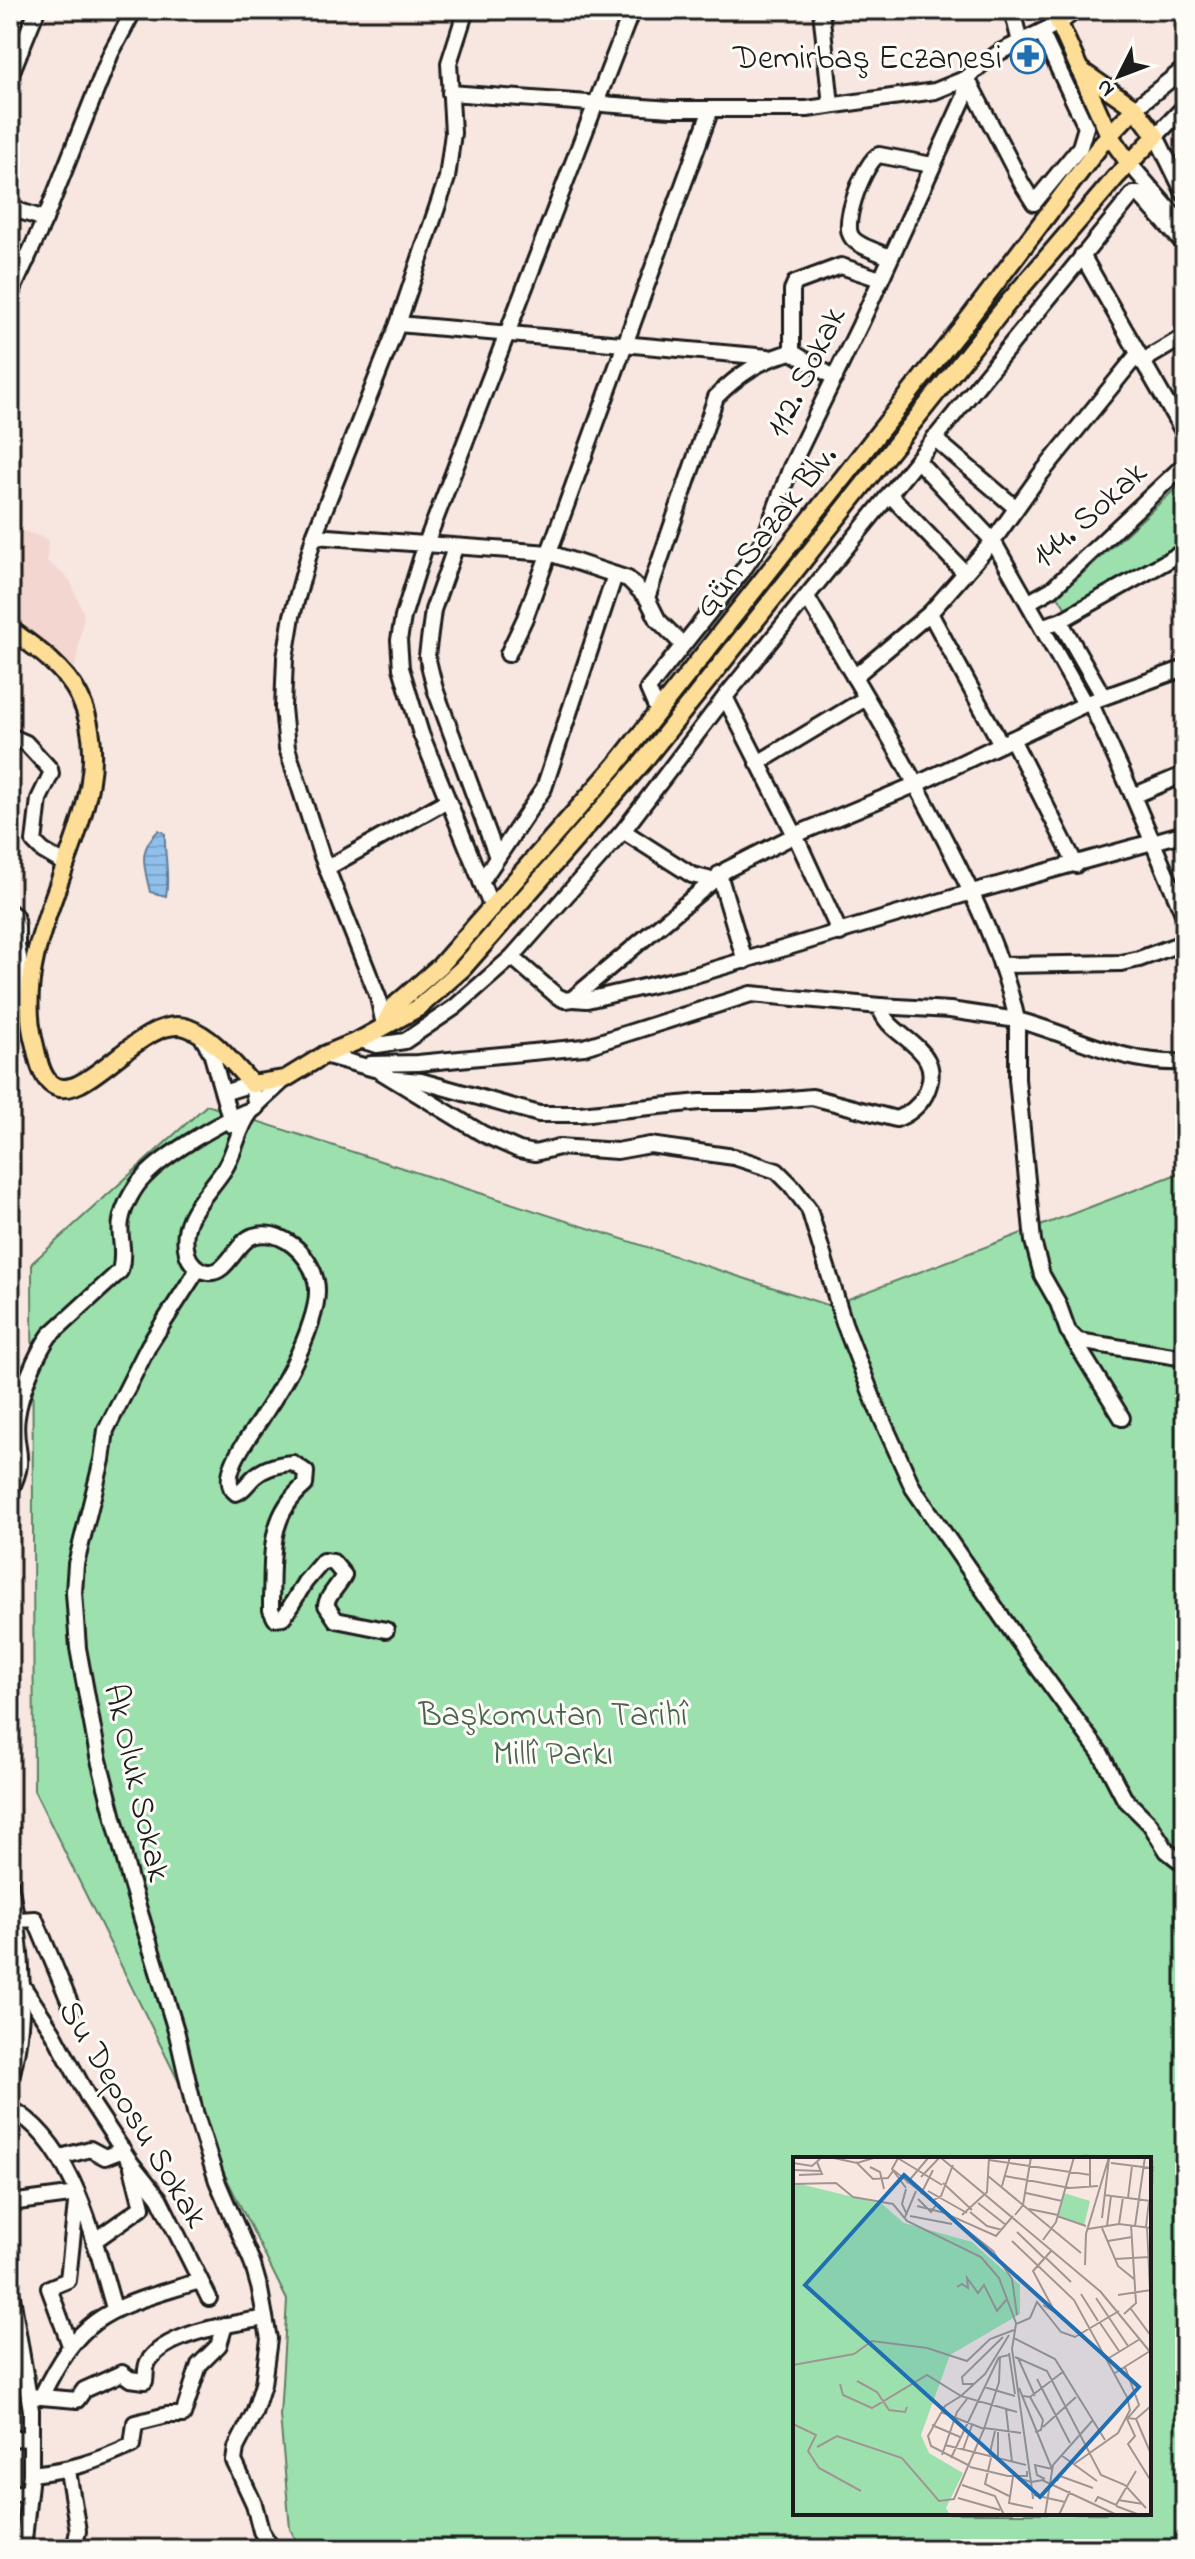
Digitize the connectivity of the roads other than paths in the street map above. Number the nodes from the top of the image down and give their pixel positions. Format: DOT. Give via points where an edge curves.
graph roads {
  1 [pos="37,10"];
  2 [pos="466,10"];
  3 [pos="632,10"];
  4 [pos="821,10"];
  5 [pos="1012,10"];
  6 [pos="1077,10"];
  7 [pos="126,14"];
  8 [pos="1056,17"];
  9 [pos="1041,32"];
  10 [pos="1020,42"];
  11 [pos="1185,68"];
  12 [pos="1079,69"];
  13 [pos="10,76"];
  14 [pos="967,78"];
  15 [pos="450,93"];
  16 [pos="594,105"];
  17 [pos="831,105"];
  18 [pos="1185,106"];
  19 [pos="1135,108"];
  20 [pos="711,109"];
  21 [pos="1109,135"];
  22 [pos="1156,136"];
  23 [pos="1129,163"];
  24 [pos="932,165"];
  25 [pos="1185,195"];
  26 [pos="10,208"];
  27 [pos="45,219"];
  28 [pos="1185,228"];
  29 [pos="1185,245"];
  30 [pos="10,255"];
  31 [pos="1082,255"];
  32 [pos="890,257"];
  33 [pos="27,260"];
  34 [pos="880,279"];
  35 [pos="10,296"];
  36 [pos="398,324"];
  37 [pos="506,336"];
  38 [pos="1185,336"];
  39 [pos="627,343"];
  40 [pos="792,352"];
  41 [pos="768,357"];
  42 [pos="1139,358"];
  43 [pos="835,378"];
  44 [pos="1185,435"];
  45 [pos="934,438"];
  46 [pos="917,460"];
  47 [pos="1185,464"];
  48 [pos="889,494"];
  49 [pos="1016,508"];
  50 [pos="314,536"];
  51 [pos="993,541"];
  52 [pos="425,546"];
  53 [pos="455,548"];
  54 [pos="1185,551"];
  55 [pos="549,553"];
  56 [pos="965,573"];
  57 [pos="615,575"];
  58 [pos="807,597"];
  59 [pos="647,598"];
  60 [pos="1029,602"];
  61 [pos="930,613"];
  62 [pos="1060,621"];
  63 [pos="1043,626"];
  64 [pos="10,629"];
  65 [pos="682,644"];
  66 [pos="508,654"];
  67 [pos="1185,668"];
  68 [pos="854,677"];
  69 [pos="725,697"];
  70 [pos="866,698"];
  71 [pos="1093,701"];
  72 [pos="658,712"];
  73 [pos="10,736"];
  74 [pos="1006,741"];
  75 [pos="758,763"];
  76 [pos="1185,774"];
  77 [pos="917,784"];
  78 [pos="1133,796"];
  79 [pos="446,801"];
  80 [pos="623,831"];
  81 [pos="1185,833"];
  82 [pos="795,835"];
  83 [pos="1153,843"];
  84 [pos="497,857"];
  85 [pos="65,864"];
  86 [pos="1076,865"];
  87 [pos="327,868"];
  88 [pos="716,877"];
  89 [pos="481,882"];
  90 [pos="972,892"];
  91 [pos="492,908"];
  92 [pos="10,912"];
  93 [pos="1185,918"];
  94 [pos="840,933"];
  95 [pos="1185,942"];
  96 [pos="512,957"];
  97 [pos="745,961"];
  98 [pos="1001,965"];
  99 [pos="572,999"];
  100 [pos="880,1006"];
  101 [pos="1017,1020"];
  102 [pos="30,1023"];
  103 [pos="384,1025"];
  104 [pos="201,1035"];
  105 [pos="360,1040"];
  106 [pos="324,1055"];
  107 [pos="1185,1062"];
  108 [pos="361,1064"];
  109 [pos="285,1079"];
  110 [pos="396,1079"];
  111 [pos="252,1084"];
  112 [pos="223,1093"];
  113 [pos="256,1108"];
  114 [pos="230,1116"];
  115 [pos="236,1147"];
  116 [pos="198,1269"];
  117 [pos="1072,1337"];
  118 [pos="1185,1358"];
  119 [pos="1122,1418"];
  120 [pos="10,1491"];
  121 [pos="386,1630"];
  122 [pos="1185,1865"];
  123 [pos="10,1883"];
  124 [pos="18,1920"];
  125 [pos="10,1958"];
  126 [pos="22,1985"];
  127 [pos="72,2008"];
  128 [pos="10,2081"];
  129 [pos="10,2108"];
  130 [pos="61,2157"];
  131 [pos="127,2157"];
  132 [pos="77,2194"];
  133 [pos="10,2203"];
  134 [pos="10,2226"];
  135 [pos="94,2241"];
  136 [pos="10,2257"];
  137 [pos="199,2281"];
  138 [pos="10,2282"];
  139 [pos="209,2298"];
  140 [pos="114,2308"];
  141 [pos="265,2318"];
  142 [pos="225,2325"];
  143 [pos="70,2345"];
  144 [pos="16,2351"];
  145 [pos="35,2396"];
  146 [pos="10,2438"];
  147 [pos="31,2439"];
  148 [pos="68,2471"];
  149 [pos="31,2474"];
  150 [pos="29,2492"];
  151 [pos="10,2494"];
  152 [pos="23,2549"];
  153 [pos="74,2549"];
  154 [pos="272,2549"];
  1 -- 13 [label="street"];
  2 -- 15 [label="street" via="449,63"];
  3 -- 16 [label="street"];
  4 -- 17 [label="street"];
  5 -- 10 [label="street"];
  6 -- 8 [label="street"];
  7 -- 27 [label="street"];
  8 -- 9 [label="street"];
  8 -- 12 [label="main road"];
  9 -- 10 [label="street"];
  9 -- 14 [label="street" via="1086,127 1080,147 1034,203"];
  10 -- 14 [label="street"];
  11 -- 19 [label="street, Gün Sazak Blv."];
  12 -- 19 [label="main road"];
  12 -- 21 [label="main road"];
  14 -- 17 [label="street" via="935,91"];
  14 -- 24 [label="street, 112. Sokak" via="964,98"];
  15 -- 16 [label="street"];
  15 -- 36 [label="street" via="453,133 447,178"];
  16 -- 20 [label="street"];
  16 -- 37 [label="street"];
  17 -- 20 [label="street"];
  18 -- 22 [label="street, Gün Sazak Blv."];
  19 -- 21 [label="main road, Gün Sazak Blv."];
  19 -- 22 [label="main road"];
  20 -- 39 [label="street"];
  21 -- 23 [label="main road"];
  21 -- 72 [label="main road, Gün Sazak Blv."];
  22 -- 23 [label="main road, Gün Sazak Blv."];
  22 -- 25 [label="street"];
  23 -- 28 [label="street"];
  23 -- 103 [label="main road, Gün Sazak Blv." via="1008,303 643,762 529,894 463,968 418,1008"];
  24 -- 32 [label="street, 112. Sokak"];
  24 -- 32 [label="street" via="879,155 867,166 849,231 854,240"];
  26 -- 27 [label="street"];
  27 -- 33 [label="street"];
  29 -- 31 [label="street" via="1147,200 1133,194"];
  30 -- 33 [label="street"];
  31 -- 42 [label="street"];
  31 -- 45 [label="street"];
  32 -- 34 [label="street, 112. Sokak"];
  33 -- 35 [label="street"];
  34 -- 40 [label="street" via="841,266 795,283"];
  34 -- 43 [label="street, 112. Sokak"];
  36 -- 37 [label="street"];
  36 -- 50 [label="street"];
  37 -- 39 [label="street"];
  37 -- 52 [label="street"];
  38 -- 42 [label="street"];
  39 -- 41 [label="street"];
  39 -- 55 [label="street"];
  40 -- 41 [label="street"];
  40 -- 43 [label="street"];
  41 -- 59 [label="street" via="716,397"];
  42 -- 44 [label="street"];
  42 -- 49 [label="street"];
  43 -- 65 [label="street, 112. Sokak" via="791,467 764,539"];
  45 -- 46 [label="street"];
  45 -- 49 [label="street"];
  46 -- 48 [label="street"];
  46 -- 51 [label="street"];
  47 -- 60 [label="street, 144. Sokak" via="1052,589"];
  48 -- 56 [label="street"];
  48 -- 58 [label="street"];
  49 -- 51 [label="street"];
  50 -- 52 [label="street"];
  50 -- 87 [label="street" via="292,616 283,708 287,748"];
  51 -- 56 [label="street"];
  51 -- 60 [label="street"];
  52 -- 53 [label="street"];
  52 -- 79 [label="street" via="403,617 401,668"];
  53 -- 55 [label="street"];
  53 -- 84 [label="street" via="433,610 427,656"];
  54 -- 62 [label="street"];
  55 -- 57 [label="street"];
  55 -- 66 [label="street"];
  56 -- 61 [label="street"];
  57 -- 59 [label="street" via="628,579"];
  57 -- 84 [label="street" via="544,788"];
  58 -- 68 [label="street"];
  58 -- 69 [label="street"];
  59 -- 65 [label="street" via="658,620"];
  60 -- 63 [label="street"];
  61 -- 68 [label="street"];
  61 -- 74 [label="street"];
  62 -- 63 [label="street"];
  62 -- 71 [label="street"];
  63 -- 71 [label="street"];
  64 -- 85 [label="main road" via="68,680 87,716 91,779"];
  65 -- 72 [label="street, 112. Sokak" via="648,689"];
  67 -- 71 [label="street"];
  68 -- 70 [label="street"];
  69 -- 75 [label="street"];
  69 -- 80 [label="street"];
  70 -- 75 [label="street"];
  70 -- 77 [label="street"];
  71 -- 74 [label="street"];
  71 -- 78 [label="street"];
  72 -- 91 [label="main road, Gün Sazak Blv."];
  73 -- 85 [label="street" via="26,743 50,769 39,799 34,842"];
  74 -- 77 [label="street"];
  74 -- 86 [label="street"];
  75 -- 82 [label="street"];
  76 -- 78 [label="street"];
  77 -- 82 [label="street"];
  77 -- 90 [label="street"];
  78 -- 83 [label="street"];
  79 -- 87 [label="street"];
  79 -- 89 [label="street"];
  80 -- 88 [label="street" via="692,875"];
  80 -- 96 [label="street"];
  81 -- 83 [label="street"];
  82 -- 88 [label="street"];
  82 -- 94 [label="street"];
  83 -- 86 [label="street"];
  83 -- 93 [label="street"];
  84 -- 89 [label="street"];
  85 -- 102 [label="main road" via="33,962"];
  86 -- 90 [label="street"];
  87 -- 103 [label="street"];
  88 -- 97 [label="street"];
  88 -- 99 [label="street"];
  89 -- 91 [label="street"];
  90 -- 94 [label="street"];
  90 -- 98 [label="street"];
  91 -- 103 [label="main road, Gün Sazak Blv." via="440,966 394,1006"];
  92 -- 102 [label="street" via="17,926"];
  94 -- 97 [label="street"];
  95 -- 98 [label="street" via="1121,963"];
  96 -- 99 [label="street" via="557,996"];
  96 -- 105 [label="street" via="455,1007 405,1041 377,1045"];
  97 -- 99 [label="street" via="587,1000"];
  98 -- 101 [label="street"];
  100 -- 101 [label="street"];
  100 -- 108 [label="street" via="751,994 584,1047"];
  100 -- 110 [label="street" via="885,1019 925,1055 929,1065 924,1097 896,1119 812,1097 539,1114 421,1081"];
  101 -- 107 [label="street" via="1121,1055"];
  101 -- 117 [label="street" via="1017,1079 1033,1241 1042,1275"];
  102 -- 104 [label="main road" via="42,1072 62,1089 93,1076 162,1028 176,1025"];
  103 -- 105 [label="main road, Gün Sazak Blv."];
  104 -- 111 [label="main road"];
  104 -- 112 [label="street"];
  105 -- 106 [label="main road, Gün Sazak Blv."];
  106 -- 108 [label="street"];
  106 -- 109 [label="main road, Gün Sazak Blv."];
  108 -- 110 [label="street"];
  109 -- 111 [label="main road"];
  109 -- 113 [label="street"];
  110 -- 122 [label="street" via="483,1134 519,1150 617,1151 650,1145 734,1157 777,1171 809,1209 844,1323 913,1488 1101,1754 1124,1798"];
  111 -- 112 [label="street"];
  111 -- 113 [label="street"];
  112 -- 114 [label="street"];
  113 -- 114 [label="street"];
  113 -- 115 [label="street"];
  114 -- 115 [label="street"];
  114 -- 120 [label="street" via="144,1177 120,1222 120,1271 41,1347 17,1417 20,1465"];
  115 -- 116 [label="street" via="186,1225 188,1258"];
  116 -- 121 [label="street" via="217,1271 239,1246 263,1235 289,1242 311,1265 316,1303 310,1325 284,1380 234,1461 229,1483 236,1493 244,1490 261,1471 277,1465 293,1463 306,1472 305,1485 290,1498 276,1527 271,1600 275,1618 283,1617 323,1561 333,1562 344,1575 327,1598 336,1620"];
  116 -- 141 [label="street, Ak Oluk Sokak" via="149,1345 106,1430 74,1592 78,1648 98,1756 126,1867 195,2112 252,2262"];
  117 -- 118 [label="street"];
  117 -- 119 [label="street"];
  123 -- 124 [label="street"];
  124 -- 126 [label="street"];
  124 -- 127 [label="street" via="35,1919"];
  125 -- 126 [label="street, Su Deposu Sokak"];
  126 -- 128 [label="street" via="21,2026"];
  126 -- 131 [label="street, Su Deposu Sokak"];
  129 -- 130 [label="street"];
  130 -- 131 [label="street" via="90,2149 105,2157"];
  130 -- 132 [label="street"];
  131 -- 135 [label="street" via="142,2207"];
  131 -- 137 [label="street, Su Deposu Sokak" via="159,2198"];
  132 -- 133 [label="street"];
  132 -- 135 [label="street"];
  132 -- 143 [label="street" via="68,2280 49,2288"];
  134 -- 136 [label="street"];
  135 -- 140 [label="street"];
  136 -- 138 [label="street"];
  137 -- 139 [label="street, Su Deposu Sokak"];
  137 -- 140 [label="street"];
  138 -- 144 [label="street"];
  140 -- 143 [label="street"];
  141 -- 142 [label="street"];
  141 -- 154 [label="street, Ak Oluk Sokak" via="269,2339 263,2384 234,2461"];
  142 -- 145 [label="street" via="179,2339 155,2354 146,2365 145,2381 122,2373 84,2390 77,2400"];
  142 -- 148 [label="street" via="219,2345 199,2365 183,2415 135,2423 132,2445"];
  143 -- 145 [label="street"];
  144 -- 145 [label="street"];
  145 -- 147 [label="street"];
  146 -- 147 [label="street"];
  147 -- 149 [label="street"];
  148 -- 149 [label="street"];
  148 -- 153 [label="street" via="78,2531"];
  149 -- 150 [label="street"];
  150 -- 151 [label="street"];
  150 -- 152 [label="street"];
}
